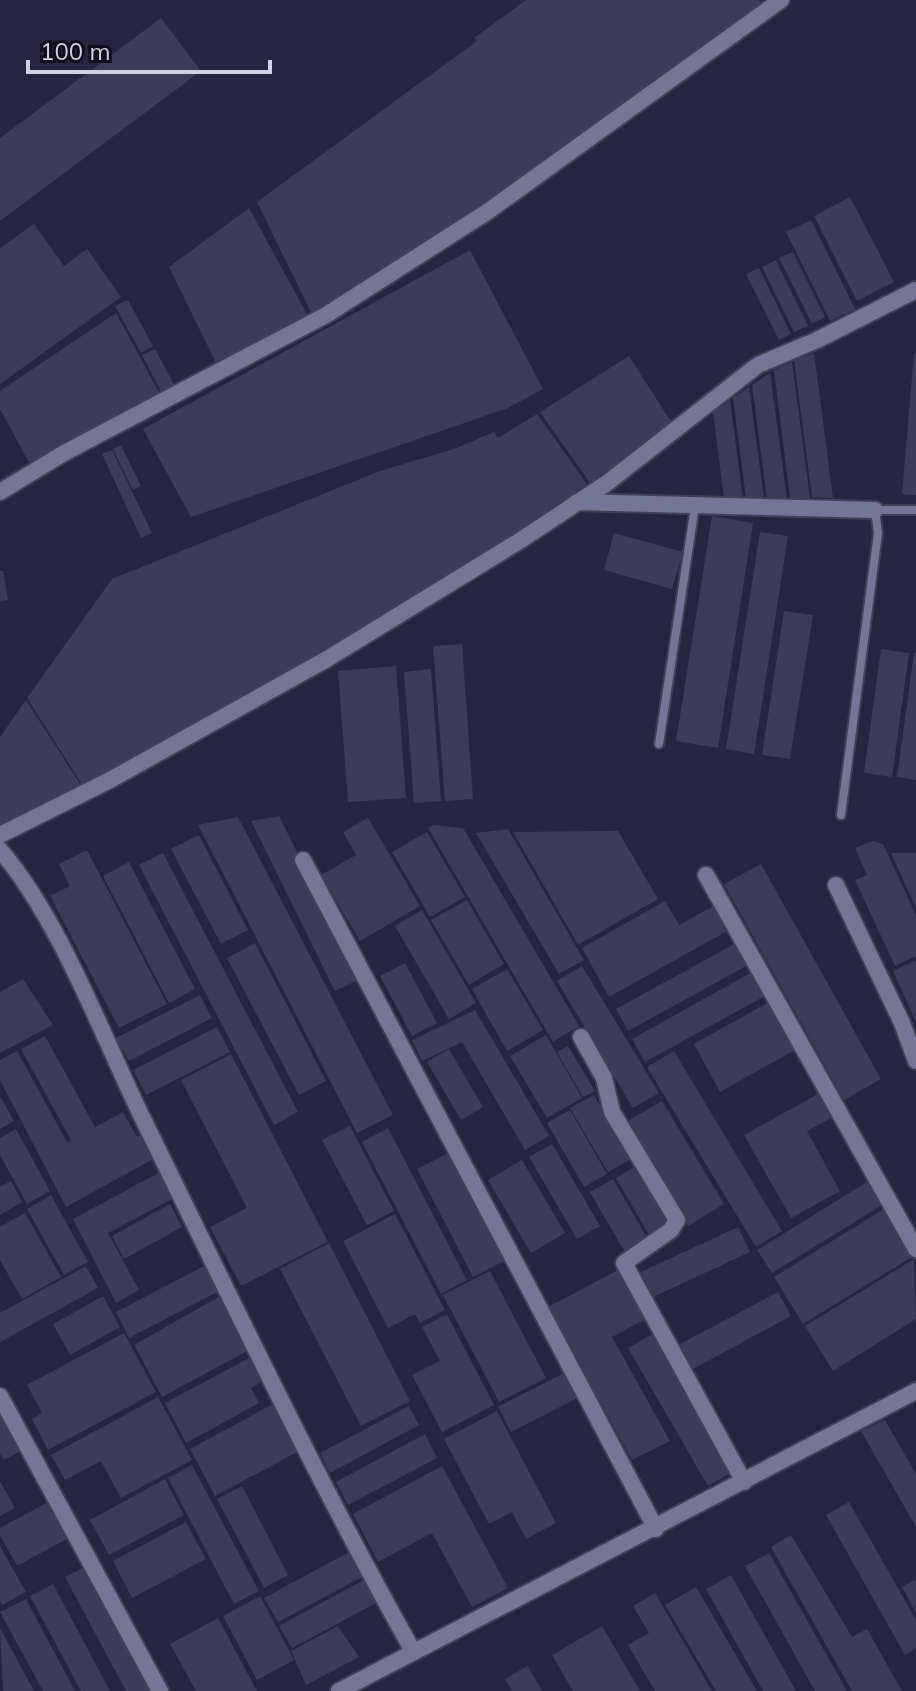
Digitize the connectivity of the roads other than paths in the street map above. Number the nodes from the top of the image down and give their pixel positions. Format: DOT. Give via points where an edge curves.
graph roads {
  1 [pos="781,0"];
  2 [pos="916,290"];
  3 [pos="0,492"];
  4 [pos="577,502"];
  5 [pos="695,506"];
  6 [pos="875,510"];
  7 [pos="916,510"];
  8 [pos="659,744"];
  9 [pos="841,815"];
  10 [pos="0,835"];
  11 [pos="0,850"];
  12 [pos="303,860"];
  13 [pos="706,875"];
  14 [pos="836,885"];
  15 [pos="581,1037"];
  16 [pos="916,1061"];
  17 [pos="916,1249"];
  18 [pos="916,1391"];
  19 [pos="0,1396"];
  20 [pos="744,1482"];
  21 [pos="656,1529"];
  22 [pos="413,1651"];
  23 [pos="160,1691"];
  24 [pos="339,1691"];
  1 -- 3 [label="street" via="500,203 326,315"];
  2 -- 4 [label="street" via="758,365"];
  4 -- 5 [label="street"];
  4 -- 10 [label="street" via="327,659"];
  5 -- 6 [label="street"];
  5 -- 8 [label="lane"];
  6 -- 7 [label="lane"];
  6 -- 9 [label="lane" via="878,533"];
  11 -- 22 [label="street" via="20,873 81,987 333,1504"];
  12 -- 21 [label="street"];
  13 -- 17 [label="street"];
  14 -- 16 [label="street"];
  15 -- 20 [label="street" via="604,1078 612,1112 677,1220 624,1263"];
  18 -- 20 [label="street"];
  19 -- 23 [label="street"];
  20 -- 21 [label="street"];
  21 -- 22 [label="street"];
  22 -- 24 [label="street"];
}
